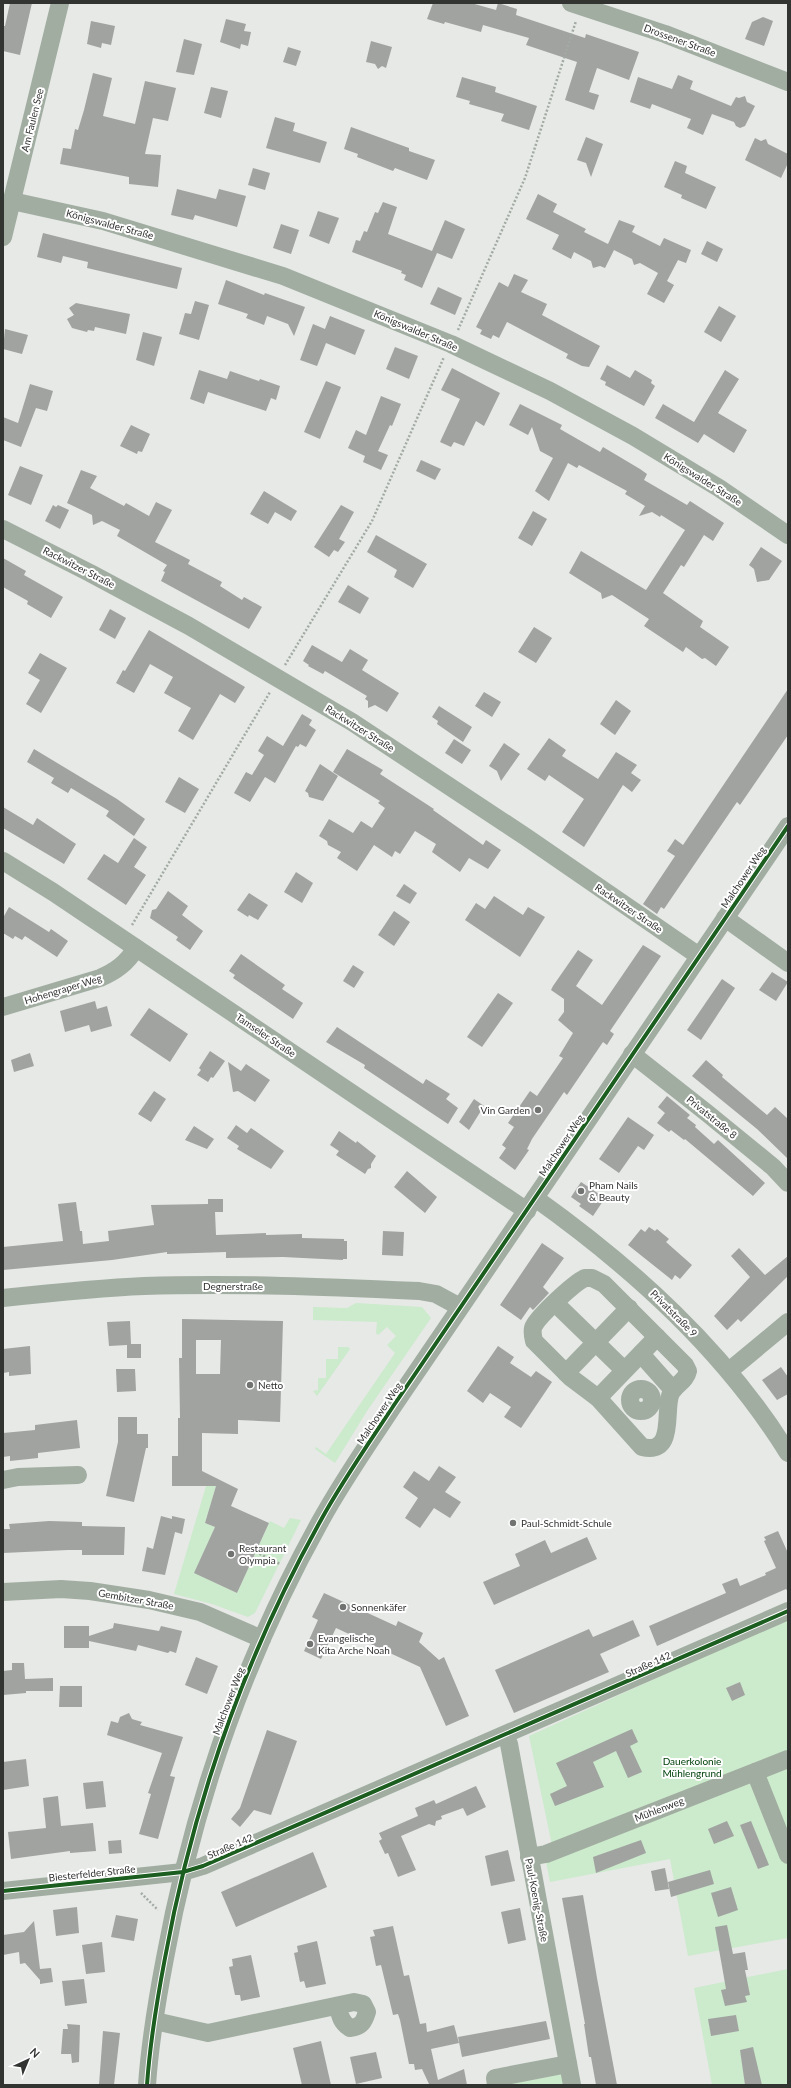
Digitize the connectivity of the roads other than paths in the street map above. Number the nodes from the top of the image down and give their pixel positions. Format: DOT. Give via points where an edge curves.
graph roads {
  1 [pos="60,3"];
  2 [pos="578,4"];
  3 [pos="788,82"];
  4 [pos="8,205"];
  5 [pos="3,236"];
  6 [pos="3,529"];
  7 [pos="788,535"];
  8 [pos="788,826"];
  9 [pos="3,862"];
  10 [pos="725,918"];
  11 [pos="130,944"];
  12 [pos="699,956"];
  13 [pos="788,963"];
  14 [pos="3,1007"];
  15 [pos="632,1054"];
  16 [pos="788,1183"];
  17 [pos="531,1204"];
  18 [pos="3,1298"];
  19 [pos="555,1303"];
  20 [pos="625,1305"];
  21 [pos="460,1307"];
  22 [pos="788,1322"];
  23 [pos="657,1337"];
  24 [pos="592,1339"];
  25 [pos="645,1359"];
  26 [pos="562,1370"];
  27 [pos="624,1370"];
  28 [pos="729,1371"];
  29 [pos="659,1396"];
  30 [pos="598,1398"];
  31 [pos="620,1421"];
  32 [pos="788,1453"];
  33 [pos="78,1475"];
  34 [pos="3,1480"];
  35 [pos="3,1592"];
  36 [pos="788,1611"];
  37 [pos="262,1639"];
  38 [pos="505,1736"];
  39 [pos="788,1759"];
  40 [pos="755,1772"];
  41 [pos="788,1855"];
  42 [pos="530,1857"];
  43 [pos="183,1872"];
  44 [pos="3,1891"];
  45 [pos="338,2006"];
  46 [pos="155,2021"];
  47 [pos="568,2064"];
  48 [pos="147,2085"];
  49 [pos="496,2085"];
  50 [pos="572,2085"];
  1 -- 4 [label="street, Am Faulen See"];
  2 -- 3 [label="street, Drossener Straße" via="665,34"];
  4 -- 5 [label="street, Am Faulen See"];
  4 -- 7 [label="street, Königswalder Straße" via="102,221 283,276 451,344 550,391 633,436 719,488"];
  6 -- 12 [label="street, Rackwitzer Straße" via="182,622 352,722"];
  8 -- 10 [label="street, Malchower Weg"];
  9 -- 11 [label="street, Tamseler Straße"];
  10 -- 12 [label="street, Malchower Weg"];
  10 -- 13 [label="street"];
  11 -- 14 [label="street, Hohengraper Weg" via="128,961 114,972"];
  11 -- 17 [label="street, Tamseler Straße"];
  12 -- 15 [label="street, Malchower Weg"];
  15 -- 16 [label="street, Privatstraße 8" via="773,1167"];
  15 -- 17 [label="street, Malchower Weg"];
  17 -- 21 [label="street, Malchower Weg"];
  17 -- 28 [label="street, Privatstraße 9" via="604,1249 652,1290"];
  18 -- 21 [label="street, Degnerstraße" via="145,1286 306,1286 419,1291 436,1294"];
  19 -- 20 [label="street" via="573,1285 585,1278 598,1280"];
  19 -- 24 [label="street"];
  19 -- 26 [label="street" via="535,1324 532,1335 538,1346"];
  20 -- 23 [label="street"];
  20 -- 24 [label="street"];
  21 -- 37 [label="street, Malchower Weg" via="344,1481 295,1568"];
  22 -- 28 [label="street"];
  23 -- 25 [label="street"];
  23 -- 29 [label="street" via="688,1371 687,1376"];
  24 -- 26 [label="street"];
  24 -- 27 [label="street"];
  25 -- 27 [label="street"];
  25 -- 29 [label="street"];
  25 -- 29 [label="street"];
  26 -- 30 [label="street"];
  27 -- 30 [label="street"];
  28 -- 32 [label="street, Privatstraße 9"];
  29 -- 31 [label="street" via="645,1410 633,1409"];
  29 -- 31 [label="street" via="667,1431 664,1439 653,1447 642,1447"];
  30 -- 31 [label="street"];
  33 -- 34 [label="street"];
  35 -- 37 [label="street, Gembitzer Straße" via="61,1589 149,1600 200,1612"];
  36 -- 38 [label="street, Straße 142"];
  37 -- 43 [label="street, Malchower Weg" via="209,1778"];
  38 -- 42 [label="street, Paul-Koenig-Straße" via="509,1744"];
  38 -- 43 [label="street, Straße 142" via="212,1863"];
  39 -- 40 [label="street, Mühlenweg"];
  40 -- 41 [label="street"];
  40 -- 42 [label="street, Mühlenweg" via="546,1854"];
  42 -- 47 [label="street, Paul-Koenig-Straße"];
  43 -- 44 [label="street, Biesterfelder Straße"];
  43 -- 46 [label="street, Malchower Weg"];
  45 -- 46 [label="street" via="208,2033"];
  46 -- 48 [label="street, Malchower Weg"];
  47 -- 49 [label="street" via="495,2078"];
  47 -- 50 [label="street, Paul-Koenig-Straße"];
}
